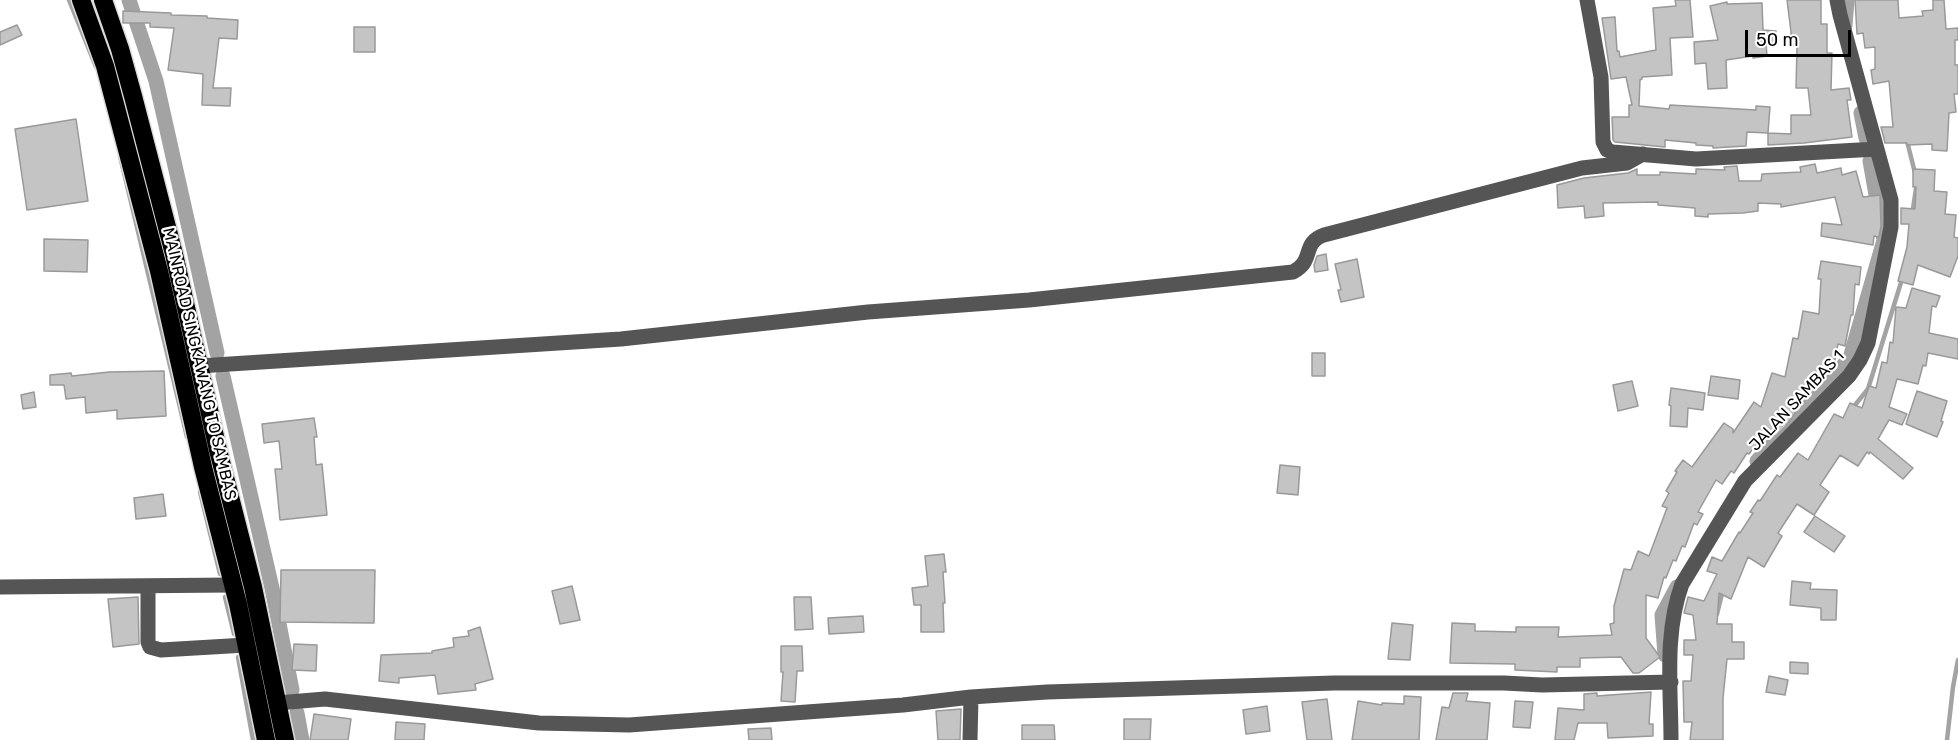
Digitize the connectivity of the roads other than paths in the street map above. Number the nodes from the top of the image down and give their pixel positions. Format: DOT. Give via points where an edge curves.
graph roads {
  1 [pos="81,0"];
  2 [pos="103,0"];
  3 [pos="1587,0"];
  4 [pos="1837,0"];
  5 [pos="1878,149"];
  6 [pos="1642,154"];
  7 [pos="163,291"];
  8 [pos="181,291"];
  9 [pos="199,366"];
  10 [pos="233,585"];
  11 [pos="148,586"];
  12 [pos="0,587"];
  13 [pos="246,645"];
  14 [pos="1671,682"];
  15 [pos="971,697"];
  16 [pos="277,703"];
  17 [pos="266,740"];
  18 [pos="285,740"];
  19 [pos="970,740"];
  20 [pos="1671,740"];
  1 -- 7 [label="highway, MAINROAD SINGKAWANG TO SAMBAS" via="105,66"];
  2 -- 8 [label="highway, MAINROAD SINGKAWANG TO SAMBAS" via="134,96"];
  3 -- 6 [label="street" via="1601,77 1604,147 1613,152"];
  4 -- 5 [label="street, JALAN SAMBAS 1"];
  5 -- 6 [label="street" via="1696,159"];
  5 -- 14 [label="street, JALAN SAMBAS 1" via="1891,200 1891,227 1868,343 1849,376 1745,482 1694,563 1675,603"];
  6 -- 9 [label="street" via="1627,163 1582,168 1317,237 1311,243 1306,262 1293,272 621,339"];
  7 -- 8 [label="highway"];
  7 -- 10 [label="highway, MAINROAD SINGKAWANG TO SAMBAS"];
  8 -- 9 [label="highway, MAINROAD SINGKAWANG TO SAMBAS"];
  9 -- 16 [label="highway, MAINROAD SINGKAWANG TO SAMBAS"];
  10 -- 11 [label="street"];
  10 -- 13 [label="highway, MAINROAD SINGKAWANG TO SAMBAS"];
  11 -- 12 [label="street"];
  11 -- 13 [label="street" via="150,647 161,651"];
  13 -- 17 [label="highway, MAINROAD SINGKAWANG TO SAMBAS"];
  14 -- 15 [label="street" via="1542,686 1334,682"];
  14 -- 20 [label="street, JALAN SAMBAS 1"];
  15 -- 16 [label="street" via="619,726 539,723 325,699"];
  15 -- 19 [label="street"];
  16 -- 18 [label="highway, MAINROAD SINGKAWANG TO SAMBAS"];
}
